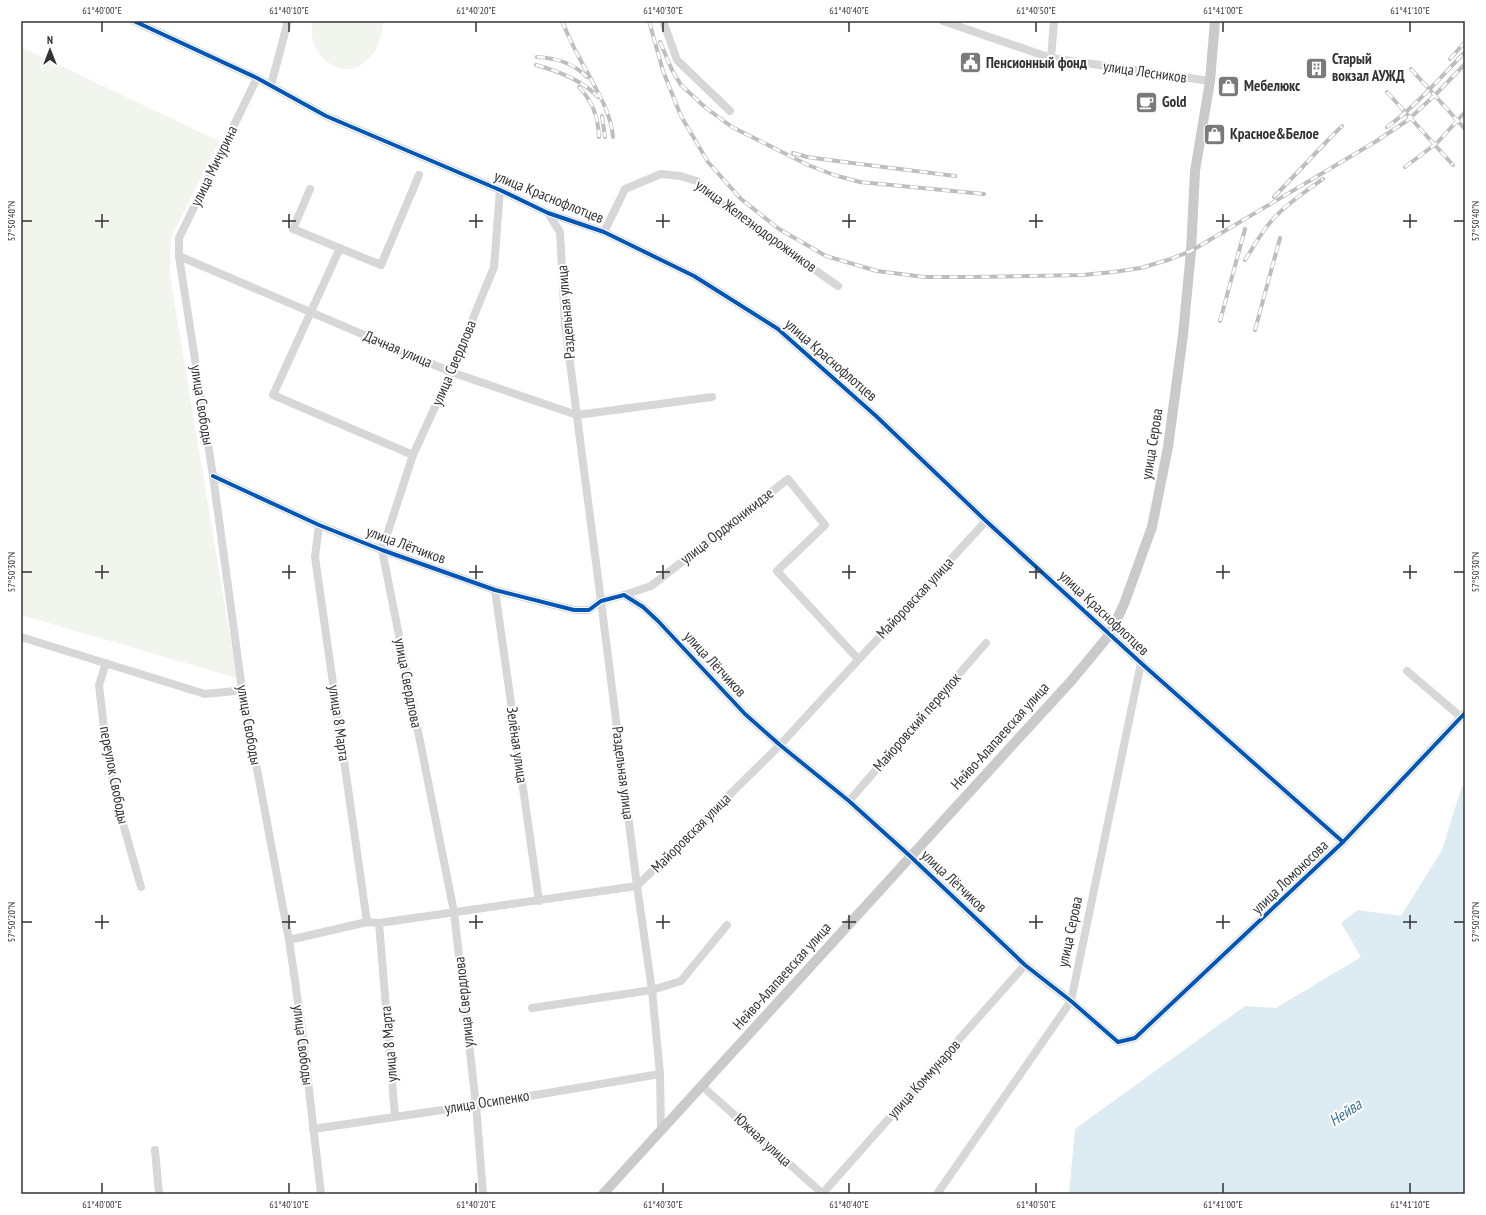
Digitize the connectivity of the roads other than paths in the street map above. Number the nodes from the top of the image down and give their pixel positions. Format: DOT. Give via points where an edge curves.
graph roads {
  1 [pos="134,21"];
  2 [pos="288,21"];
  3 [pos="663,21"];
  4 [pos="943,21"];
  5 [pos="1054,21"];
  6 [pos="1215,21"];
  7 [pos="1051,58"];
  8 [pos="258,78"];
  9 [pos="1210,81"];
  10 [pos="271,85"];
  11 [pos="730,111"];
  12 [pos="419,175"];
  13 [pos="310,189"];
  14 [pos="500,190"];
  15 [pos="548,213"];
  16 [pos="604,232"];
  17 [pos="340,248"];
  18 [pos="179,256"];
  19 [pos="838,286"];
  20 [pos="311,311"];
  21 [pos="451,372"];
  22 [pos="712,397"];
  23 [pos="577,415"];
  24 [pos="413,455"];
  25 [pos="213,476"];
  26 [pos="986,521"];
  27 [pos="319,524"];
  28 [pos="382,550"];
  29 [pos="495,590"];
  30 [pos="624,595"];
  31 [pos="602,601"];
  32 [pos="1110,634"];
  33 [pos="21,637"];
  34 [pos="986,643"];
  35 [pos="858,659"];
  36 [pos="106,663"];
  37 [pos="1141,663"];
  38 [pos="1407,671"];
  39 [pos="242,689"];
  40 [pos="1463,715"];
  41 [pos="780,745"];
  42 [pos="849,801"];
  43 [pos="1343,842"];
  44 [pos="911,857"];
  45 [pos="637,886"];
  46 [pos="141,887"];
  47 [pos="540,901"];
  48 [pos="454,912"];
  49 [pos="367,922"];
  50 [pos="379,923"];
  51 [pos="727,925"];
  52 [pos="289,940"];
  53 [pos="1025,965"];
  54 [pos="652,990"];
  55 [pos="1071,1001"];
  56 [pos="532,1008"];
  57 [pos="1118,1042"];
  58 [pos="660,1074"];
  59 [pos="703,1087"];
  60 [pos="476,1105"];
  61 [pos="395,1116"];
  62 [pos="313,1129"];
  63 [pos="661,1131"];
  64 [pos="155,1150"];
  65 [pos="158,1194"];
  66 [pos="321,1194"];
  67 [pos="483,1194"];
  68 [pos="604,1194"];
  69 [pos="823,1194"];
  70 [pos="937,1194"];
  1 -- 8 [label="street, улица Краснофлотцев"];
  2 -- 10 [label="street"];
  3 -- 11 [label="street" via="677,60"];
  4 -- 7 [label="street, улица Лесников"];
  5 -- 7 [label="street"];
  6 -- 9 [label="main road, улица Серова"];
  7 -- 9 [label="street, улица Лесников"];
  8 -- 10 [label="street, улица Краснофлотцев"];
  8 -- 18 [label="street, улица Мичурина" via="179,238"];
  9 -- 32 [label="main road, улица Серова" via="1195,171 1183,335 1168,447 1152,527 1124,604"];
  10 -- 14 [label="street, улица Краснофлотцев" via="326,116"];
  12 -- 17 [label="street" via="380,265"];
  13 -- 17 [label="street" via="293,229"];
  14 -- 15 [label="street, улица Краснофлотцев"];
  14 -- 21 [label="street, улица Свердлова" via="494,267"];
  15 -- 16 [label="street, улица Краснофлотцев"];
  15 -- 23 [label="street, Раздельная улица" via="560,232 565,324"];
  16 -- 19 [label="street, улица Железнодорожников" via="625,189 661,174 698,180 712,198"];
  16 -- 26 [label="street, улица Краснофлотцев" via="694,276 778,329 876,416"];
  17 -- 20 [label="street"];
  18 -- 20 [label="street, Дачная улица"];
  18 -- 25 [label="street, улица Свободы"];
  20 -- 21 [label="street, Дачная улица"];
  20 -- 24 [label="street" via="273,395"];
  21 -- 23 [label="street, Дачная улица"];
  21 -- 24 [label="street, улица Свердлова"];
  22 -- 23 [label="street"];
  23 -- 31 [label="street, Раздельная улица"];
  24 -- 28 [label="street, улица Свердлова"];
  25 -- 27 [label="street, улица Лётчиков"];
  25 -- 39 [label="street, улица Свободы"];
  26 -- 32 [label="street, улица Краснофлотцев"];
  26 -- 35 [label="street, Майоровская улица"];
  27 -- 28 [label="street, улица Лётчиков"];
  27 -- 49 [label="street, улица 8 Марта" via="315,557"];
  28 -- 29 [label="street, улица Лётчиков"];
  28 -- 48 [label="street, улица Свердлова"];
  29 -- 31 [label="street, улица Лётчиков" via="574,610 589,610"];
  29 -- 47 [label="street, Зелёная улица"];
  30 -- 31 [label="street, улица Лётчиков"];
  30 -- 35 [label="street, улица Орджоникидзе" via="651,586 788,479 825,525 777,571"];
  30 -- 41 [label="street, улица Лётчиков" via="658,620 745,714"];
  31 -- 45 [label="street, Раздельная улица"];
  32 -- 37 [label="street, улица Краснофлотцев"];
  32 -- 44 [label="main road, Нейво-Алапаевская улица" via="1072,680"];
  33 -- 36 [label="street"];
  34 -- 42 [label="street, Майоровский переулок"];
  35 -- 41 [label="street, Майоровская улица"];
  36 -- 39 [label="street" via="205,694"];
  36 -- 46 [label="street, переулок Свободы" via="99,685 107,754 118,806"];
  37 -- 43 [label="street, улица Краснофлотцев"];
  37 -- 55 [label="street, улица Серова"];
  38 -- 40 [label="street"];
  39 -- 52 [label="street, улица Свободы"];
  40 -- 43 [label="street, улица Ломоносова"];
  41 -- 42 [label="street, улица Лётчиков"];
  41 -- 45 [label="street, Майоровская улица"];
  42 -- 44 [label="street, улица Лётчиков"];
  43 -- 57 [label="street, улица Ломоносова" via="1135,1038"];
  44 -- 53 [label="street, улица Лётчиков"];
  44 -- 63 [label="main road, Нейво-Алапаевская улица"];
  45 -- 47 [label="street"];
  45 -- 54 [label="street, Раздельная улица"];
  47 -- 48 [label="street"];
  48 -- 50 [label="street"];
  48 -- 60 [label="street, улица Свердлова"];
  49 -- 50 [label="street"];
  49 -- 52 [label="street"];
  50 -- 61 [label="street, улица 8 Марта"];
  51 -- 54 [label="street" via="681,981"];
  52 -- 62 [label="street, улица Свободы"];
  53 -- 55 [label="street, улица Лётчиков"];
  53 -- 69 [label="street, улица Коммунаров"];
  54 -- 56 [label="street"];
  54 -- 58 [label="street, Раздельная улица"];
  55 -- 57 [label="street, улица Лётчиков"];
  55 -- 70 [label="street, улица Серова"];
  58 -- 60 [label="street, улица Осипенко"];
  58 -- 63 [label="street, Раздельная улица"];
  59 -- 69 [label="street, Южная улица"];
  60 -- 61 [label="street, улица Осипенко"];
  60 -- 67 [label="street, улица Свердлова"];
  61 -- 62 [label="street, улица Осипенко"];
  62 -- 66 [label="street, улица Свободы"];
  63 -- 68 [label="main road, Нейво-Алапаевская улица"];
  64 -- 65 [label="street"];
}
